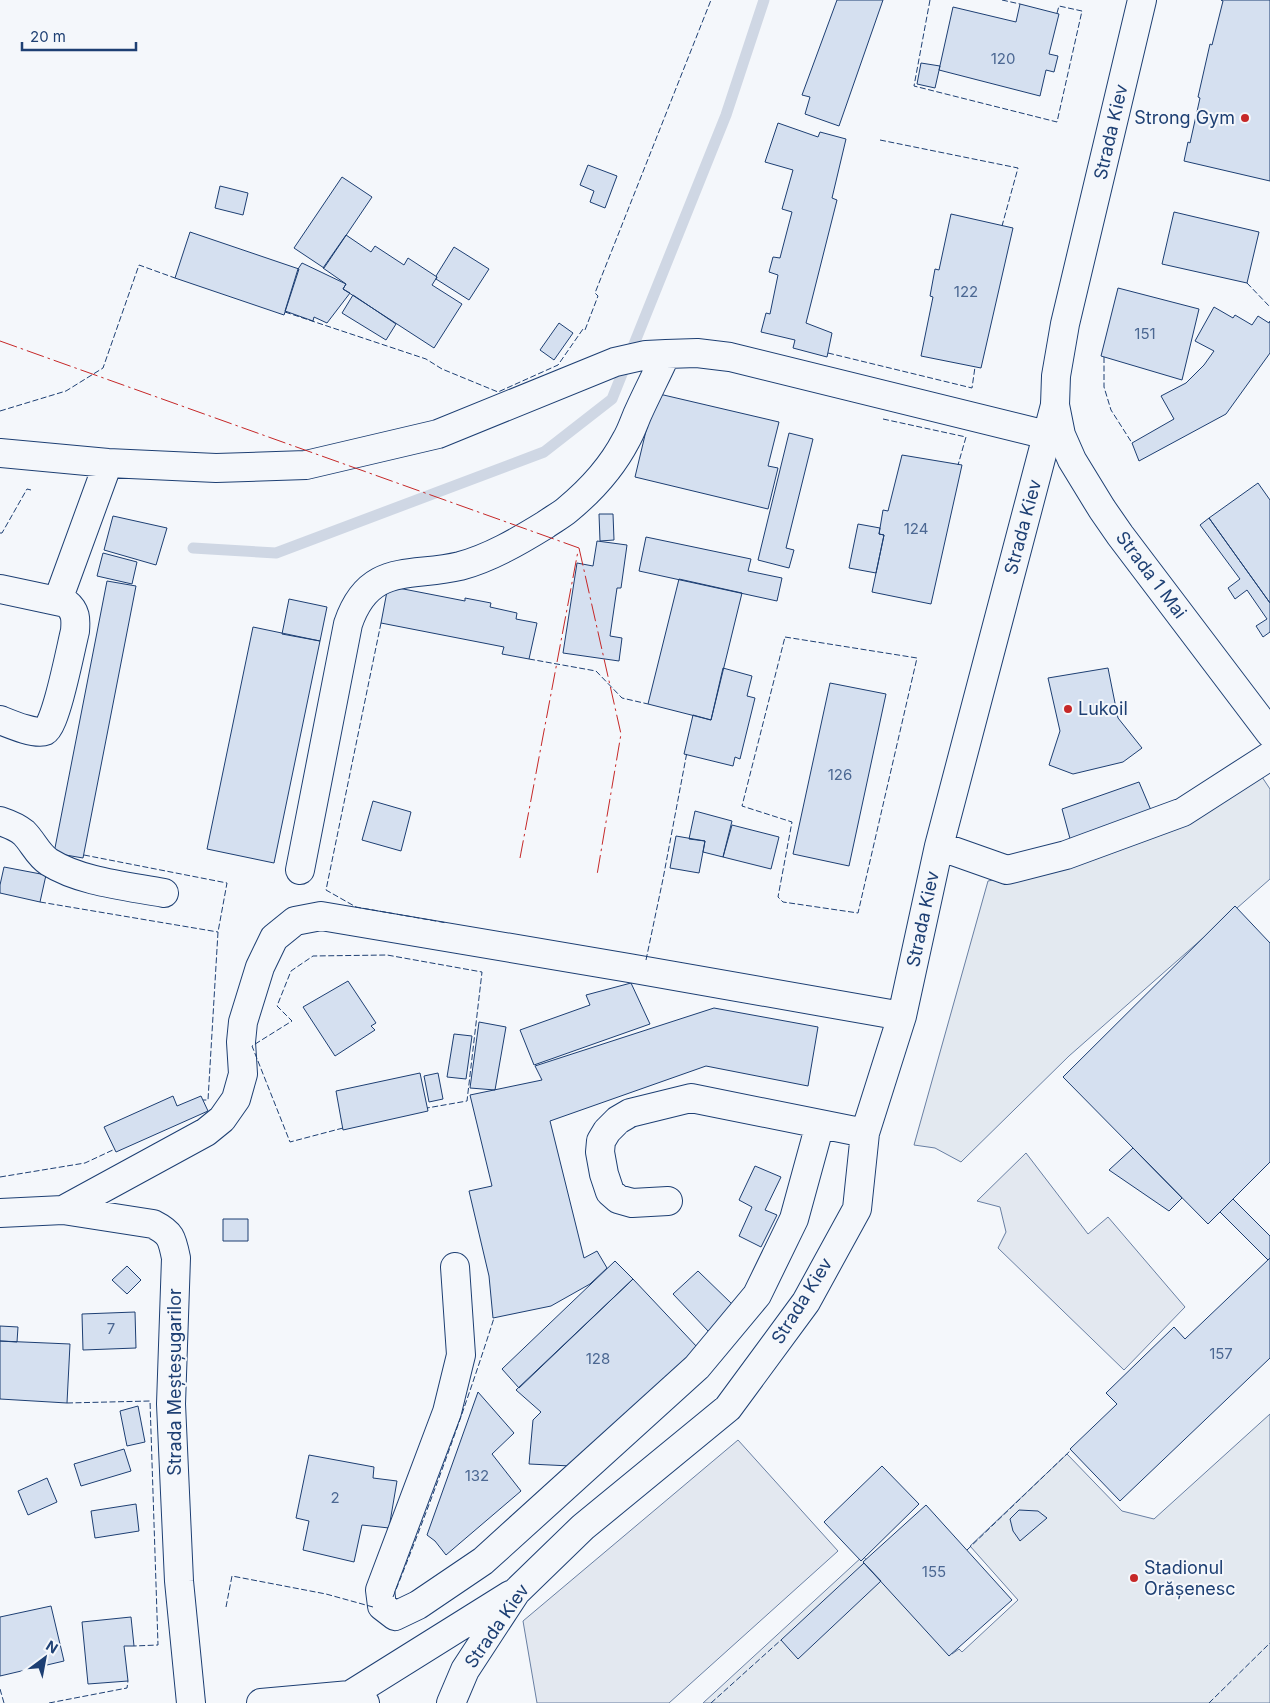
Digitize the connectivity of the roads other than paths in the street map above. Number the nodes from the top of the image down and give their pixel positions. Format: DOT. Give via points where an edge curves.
graph roads {
  1 [pos="1142,0"];
  2 [pos="656,355"];
  3 [pos="1055,404"];
  4 [pos="1047,435"];
  5 [pos="0,453"];
  6 [pos="108,463"];
  7 [pos="0,589"];
  8 [pos="58,600"];
  9 [pos="0,720"];
  10 [pos="1270,733"];
  11 [pos="1270,756"];
  12 [pos="0,821"];
  13 [pos="939,846"];
  14 [pos="300,870"];
  15 [pos="164,892"];
  16 [pos="902,1016"];
  17 [pos="820,1124"];
  18 [pos="865,1132"];
  19 [pos="668,1200"];
  20 [pos="64,1210"];
  21 [pos="0,1213"];
  22 [pos="455,1267"];
  23 [pos="516,1592"];
  24 [pos="357,1699"];
  25 [pos="191,1703"];
  26 [pos="261,1703"];
  27 [pos="451,1703"];
  1 -- 3 [label="street, Strada Kiev" via="1065,324"];
  2 -- 4 [label="street" via="697,353 730,357"];
  2 -- 6 [label="street" via="614,362 438,434 306,465 216,468"];
  2 -- 14 [label="street" via="626,441 610,465 566,511 497,552 460,566 391,576 365,592 353,608"];
  3 -- 4 [label="street, Strada Kiev"];
  3 -- 10 [label="street, Strada 1 Mai" via="1061,435 1072,460 1102,509"];
  4 -- 13 [label="street, Strada Kiev"];
  5 -- 6 [label="street"];
  6 -- 8 [label="street"];
  7 -- 8 [label="street"];
  8 -- 9 [label="street" via="71,607 76,621 52,723 44,731 37,732"];
  11 -- 13 [label="street" via="1184,812 1066,855 1007,870"];
  12 -- 15 [label="street" via="25,834 49,862 81,877"];
  13 -- 16 [label="street, Strada Kiev"];
  16 -- 18 [label="street, Strada Kiev"];
  16 -- 20 [label="street" via="321,916 295,921 274,938 260,967 244,1022 241,1042 243,1074 236,1099 222,1119 206,1132"];
  17 -- 18 [label="street"];
  17 -- 19 [label="street" via="691,1098 630,1113 618,1120 601,1141 600,1152 610,1192 618,1199 632,1203"];
  17 -- 22 [label="street" via="794,1219 757,1295 696,1367 483,1561 418,1606 395,1616 382,1606 380,1590 448,1412 461,1355"];
  18 -- 23 [label="street, Strada Kiev" via="857,1209 806,1302 728,1408 583,1527"];
  20 -- 21 [label="street, Strada Meșteșugarilor"];
  20 -- 25 [label="street, Strada Meșteșugarilor" via="154,1224 166,1231 176,1258 171,1404 179,1582"];
  23 -- 24 [label="street"];
  23 -- 27 [label="street, Strada Kiev" via="465,1670"];
  24 -- 26 [label="street"];
}
